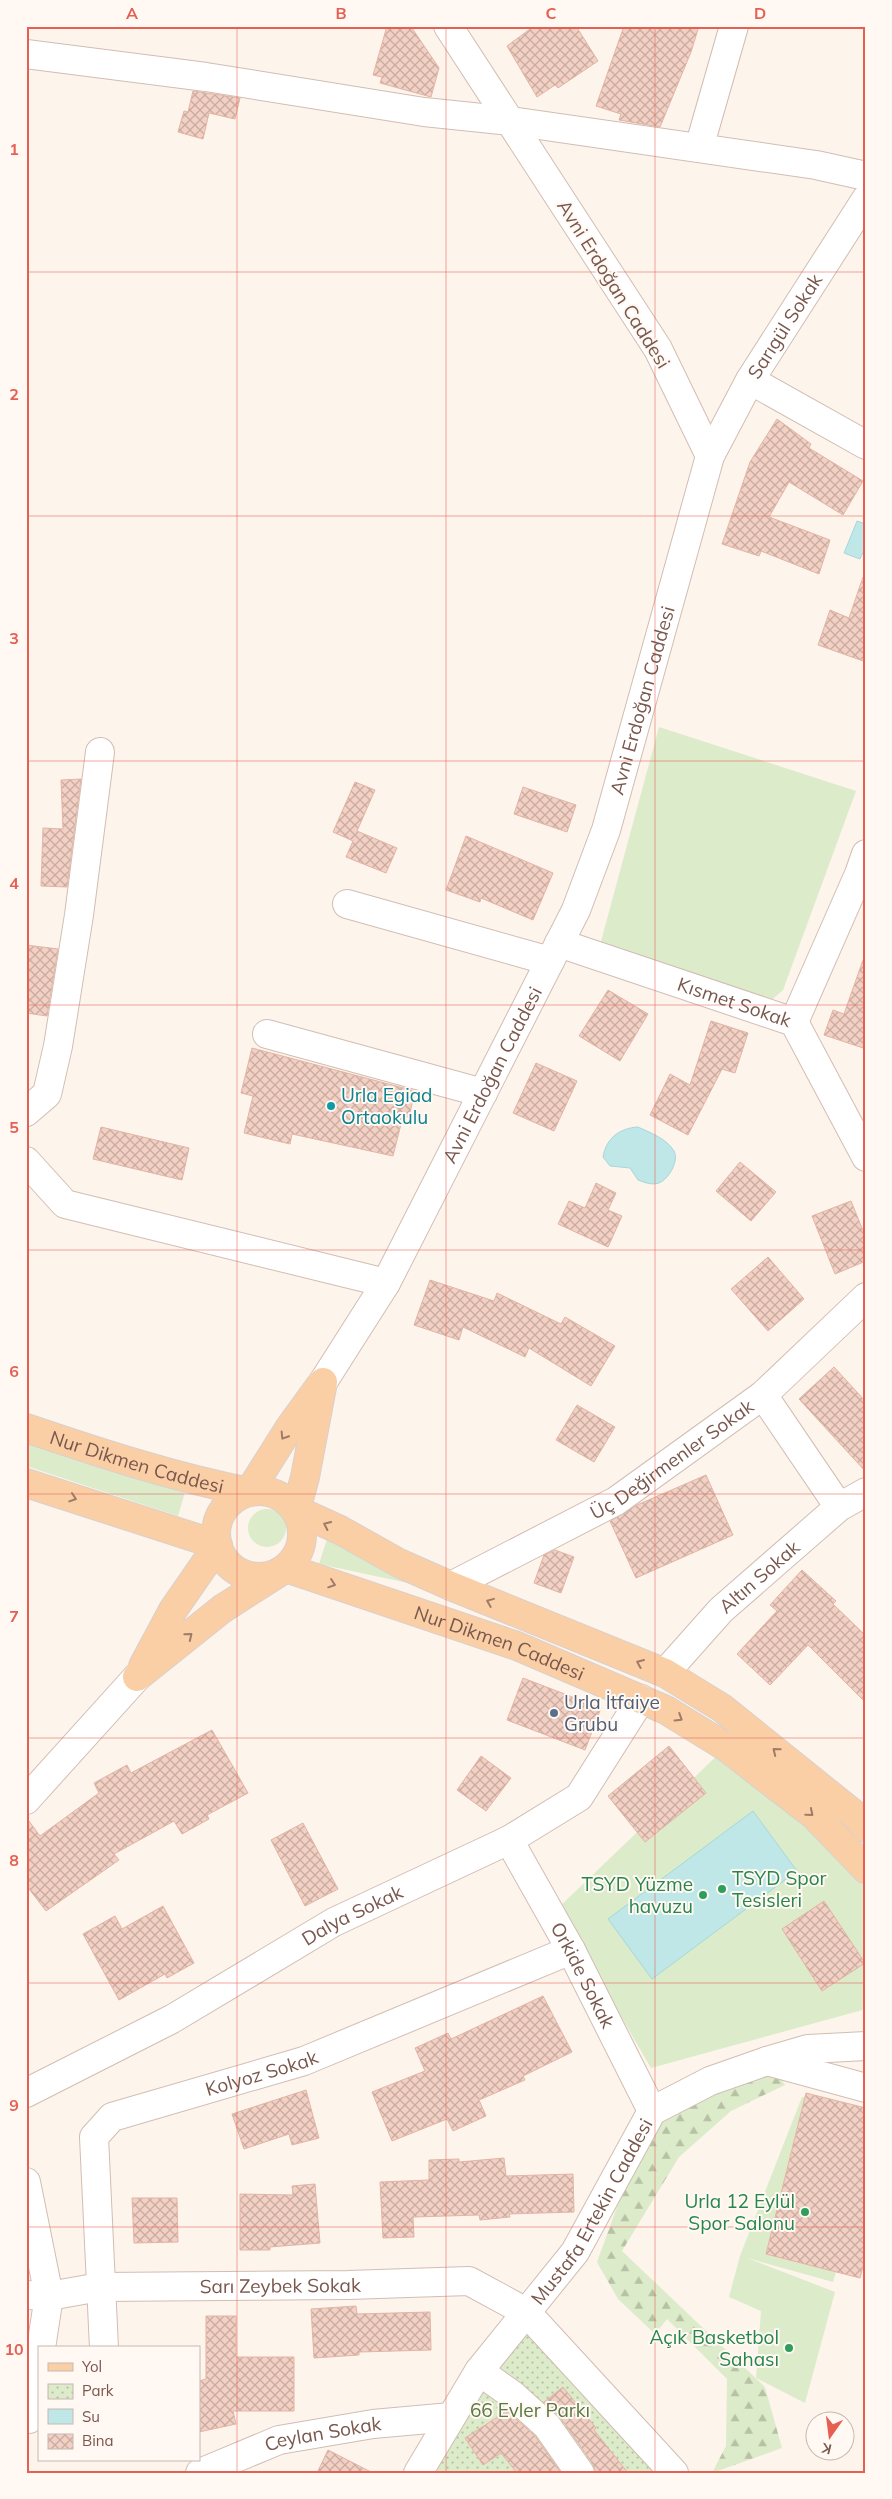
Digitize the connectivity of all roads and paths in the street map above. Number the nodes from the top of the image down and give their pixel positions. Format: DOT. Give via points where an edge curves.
graph roads {
  1 [pos="448,26"];
  2 [pos="734,26"];
  3 [pos="26,54"];
  4 [pos="511,121"];
  5 [pos="699,148"];
  6 [pos="866,176"];
  7 [pos="866,200"];
  8 [pos="750,380"];
  9 [pos="866,445"];
  10 [pos="710,456"];
  11 [pos="100,752"];
  12 [pos="864,868"];
  13 [pos="347,904"];
  14 [pos="554,952"];
  15 [pos="794,1022"];
  16 [pos="267,1034"];
  17 [pos="483,1093"];
  18 [pos="26,1112"];
  19 [pos="866,1157"];
  20 [pos="26,1161"];
  21 [pos="386,1283"];
  22 [pos="866,1297"];
  23 [pos="322,1382"];
  24 [pos="763,1395"];
  25 [pos="26,1428"];
  26 [pos="26,1483"];
  27 [pos="249,1492"];
  28 [pos="866,1492"];
  29 [pos="839,1507"];
  30 [pos="296,1510"];
  31 [pos="218,1545"];
  32 [pos="286,1568"];
  33 [pos="451,1586"];
  34 [pos="665,1673"];
  35 [pos="137,1677"];
  36 [pos="641,1699"];
  37 [pos="26,1800"];
  38 [pos="866,1828"];
  39 [pos="509,1840"];
  40 [pos="866,1869"];
  41 [pos="571,1950"];
  42 [pos="866,2046"];
  43 [pos="767,2061"];
  44 [pos="866,2088"];
  45 [pos="26,2093"];
  46 [pos="652,2110"];
  47 [pos="26,2182"];
  48 [pos="100,2287"];
  49 [pos="38,2295"];
  50 [pos="526,2312"];
  51 [pos="41,2346"];
  52 [pos="104,2346"];
  53 [pos="38,2365"];
  54 [pos="479,2371"];
  55 [pos="452,2417"];
  56 [pos="28,2419"];
  57 [pos="200,2473"];
  58 [pos="418,2473"];
  59 [pos="580,2473"];
  60 [pos="674,2473"];
  1 -- 4 [label="street, Avni Erdoğan Caddesi"];
  2 -- 5 [label="street"];
  3 -- 4 [label="street" via="206,76 424,112"];
  4 -- 5 [label="street"];
  4 -- 10 [label="street, Avni Erdoğan Caddesi" via="658,349"];
  5 -- 6 [label="street" via="816,165"];
  7 -- 8 [label="street, Sarıgül Sokak"];
  8 -- 9 [label="street"];
  8 -- 10 [label="street, Sarıgül Sokak"];
  10 -- 14 [label="street, Avni Erdoğan Caddesi" via="606,830 576,910"];
  11 -- 18 [label="street" via="58,1046 47,1094"];
  12 -- 15 [label="street"];
  13 -- 14 [label="street, Kısmet Sokak"];
  14 -- 15 [label="street, Kısmet Sokak"];
  14 -- 17 [label="street, Avni Erdoğan Caddesi"];
  15 -- 19 [label="street, Kısmet Sokak"];
  16 -- 17 [label="street"];
  17 -- 21 [label="street, Avni Erdoğan Caddesi"];
  20 -- 21 [label="street" via="65,1204"];
  21 -- 23 [label="street, Avni Erdoğan Caddesi"];
  22 -- 24 [label="street, Üç Değirmenler Sokak"];
  23 -- 27 [label="main road, one-way"];
  23 -- 30 [label="main road" via="306,1477"];
  24 -- 29 [label="street"];
  24 -- 33 [label="street, Üç Değirmenler Sokak" via="616,1502"];
  25 -- 27 [label="main road, Nur Dikmen Caddesi" via="176,1476"];
  26 -- 31 [label="main road, one-way"];
  27 -- 30 [label="main road" via="275,1494 297,1513"];
  27 -- 31 [label="main road" via="234,1499 224,1510 218,1523"];
  28 -- 29 [label="street, Altın Sokak"];
  29 -- 34 [label="street, Altın Sokak" via="721,1610"];
  30 -- 32 [label="main road" via="302,1527 302,1541 297,1555"];
  33 -- 30 [label="main road, Nur Dikmen Caddesi, one-way"];
  31 -- 32 [label="main road" via="228,1564 247,1575 268,1576"];
  31 -- 35 [label="main road" via="173,1610"];
  35 -- 32 [label="main road, one-way" via="222,1609"];
  32 -- 36 [label="main road, Nur Dikmen Caddesi, one-way" via="517,1646"];
  34 -- 33 [label="main road, Nur Dikmen Caddesi, one-way"];
  38 -- 34 [label="main road, Nur Dikmen Caddesi, one-way" via="855,1815 722,1708"];
  35 -- 37 [label="street"];
  36 -- 39 [label="street, Dalya Sokak" via="580,1797"];
  36 -- 40 [label="main road, Nur Dikmen Caddesi, one-way" via="666,1710 726,1747 815,1816"];
  39 -- 41 [label="street, Orkide Sokak"];
  39 -- 45 [label="street, Dalya Sokak" via="334,1922 172,2019"];
  41 -- 46 [label="street, Orkide Sokak"];
  41 -- 48 [label="street, Kolyoz Sokak" via="304,2061 112,2117 94,2138"];
  42 -- 43 [label="street, Mustafa Ertekin Caddesi" via="808,2049"];
  43 -- 44 [label="street"];
  43 -- 46 [label="street, Mustafa Ertekin Caddesi" via="710,2081"];
  46 -- 50 [label="street, Mustafa Ertekin Caddesi" via="575,2252"];
  47 -- 49 [label="street"];
  48 -- 49 [label="street, Sarı Zeybek Sokak"];
  48 -- 50 [label="street, Sarı Zeybek Sokak" via="469,2281"];
  48 -- 52 [label="street, Kolyoz Sokak"];
  49 -- 51 [label="street"];
  50 -- 54 [label="street, Mustafa Ertekin Caddesi"];
  50 -- 60 [label="street, Sarı Zeybek Sokak"];
  53 -- 56 [label="street"];
  54 -- 55 [label="street, Mustafa Ertekin Caddesi"];
  54 -- 59 [label="street" via="514,2396 547,2426"];
  55 -- 57 [label="street, Ceylan Sokak" via="373,2424 279,2440"];
  55 -- 58 [label="street, Mustafa Ertekin Caddesi"];
}
